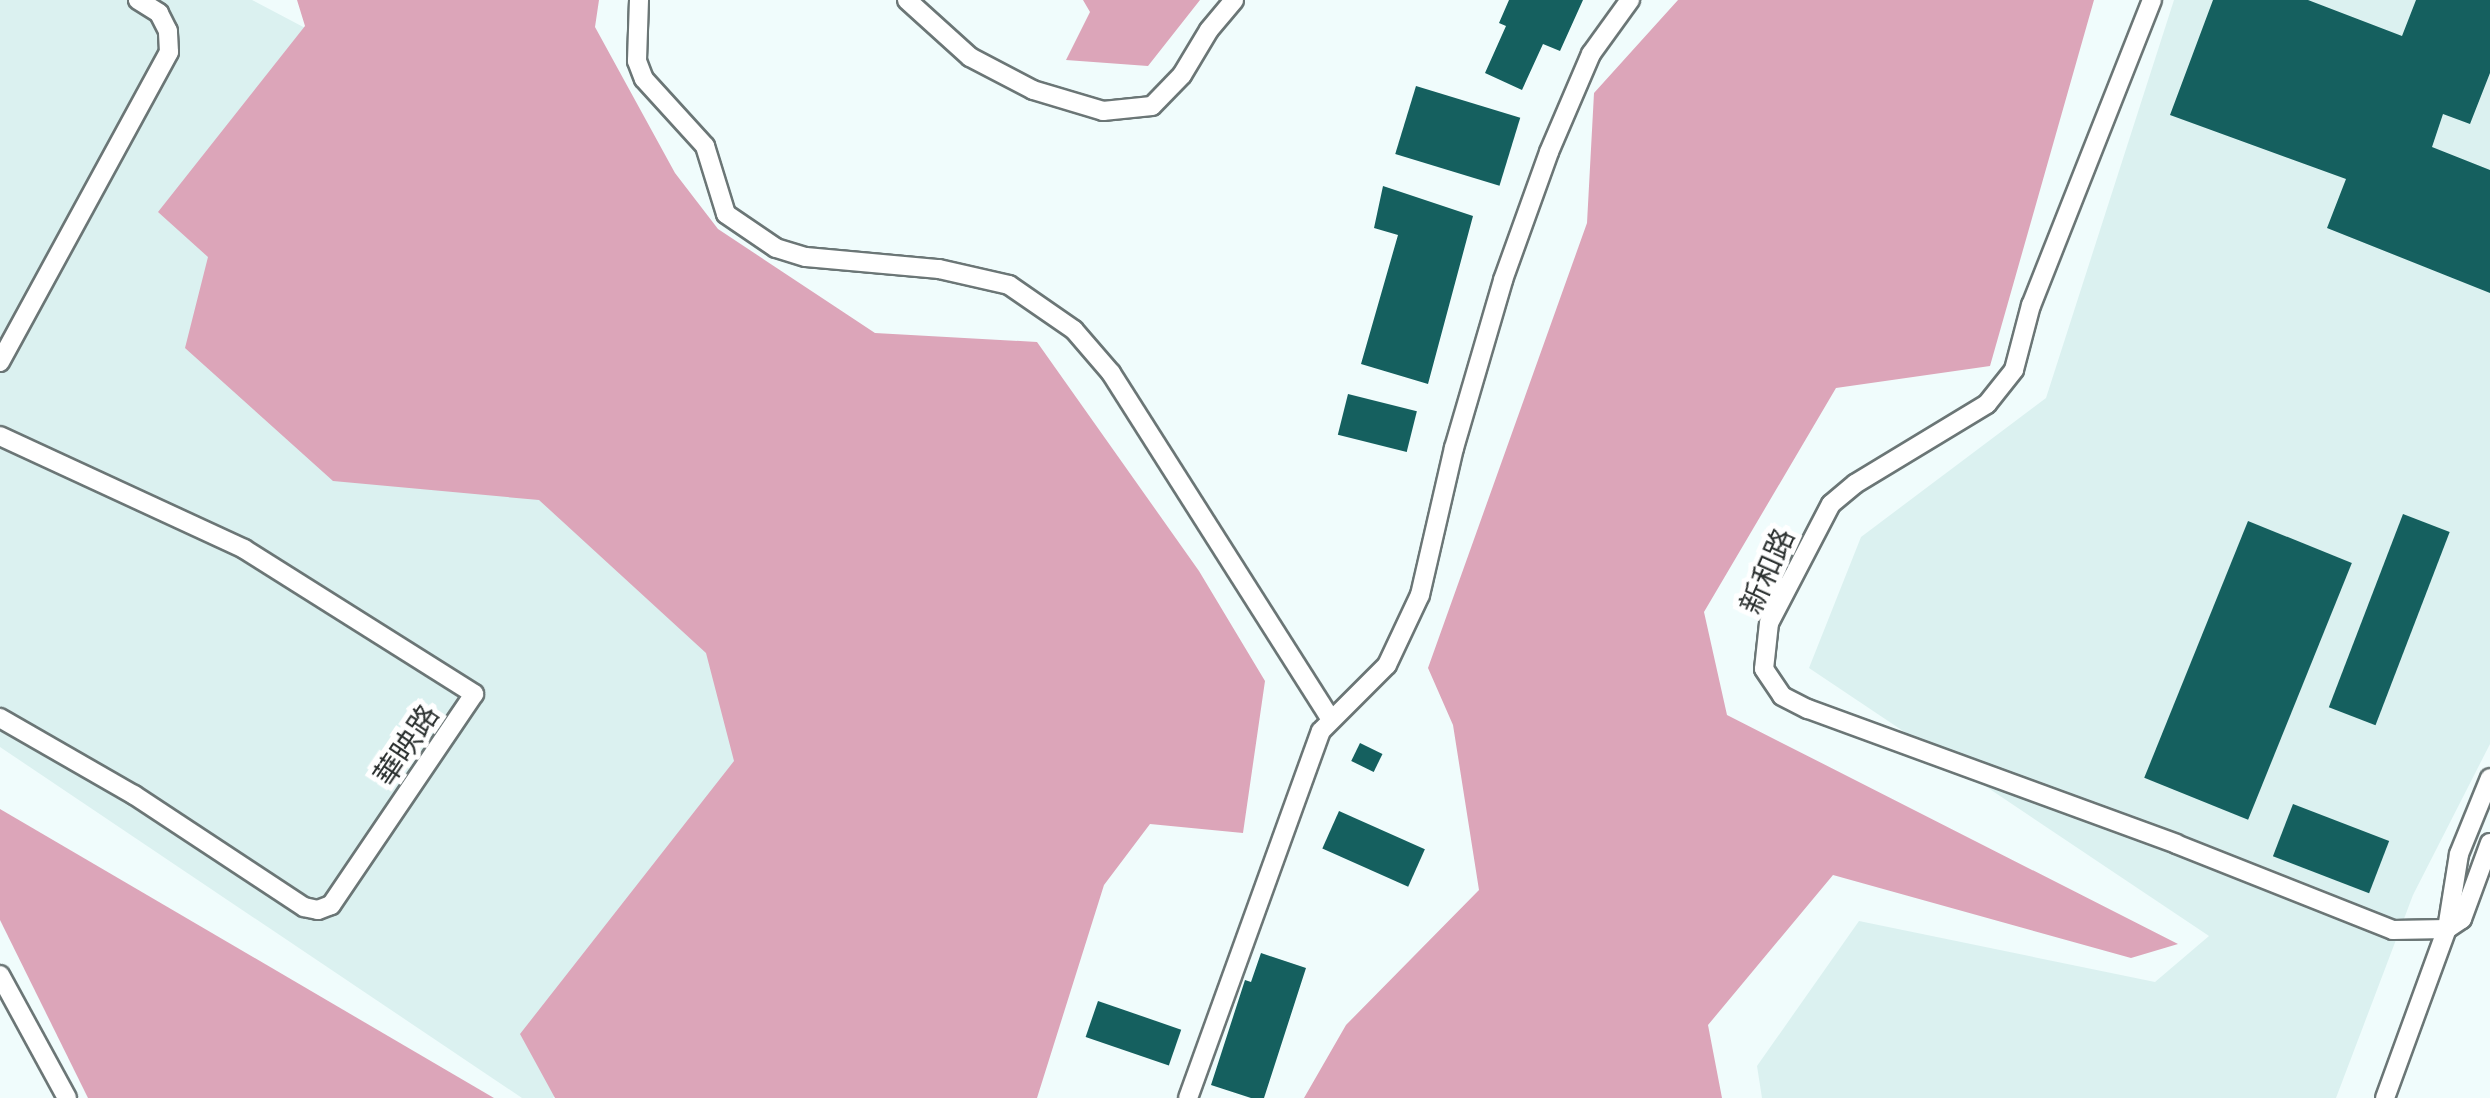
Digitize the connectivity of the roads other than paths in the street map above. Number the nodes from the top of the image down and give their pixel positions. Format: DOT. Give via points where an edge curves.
graph roads {
  1 [pos="138,0"];
  2 [pos="639,0"];
  3 [pos="907,0"];
  4 [pos="1234,0"];
  5 [pos="1630,0"];
  6 [pos="2152,0"];
  7 [pos="0,362"];
  8 [pos="0,436"];
  9 [pos="0,718"];
  10 [pos="1330,718"];
  11 [pos="2490,778"];
  12 [pos="2490,843"];
  13 [pos="2446,928"];
  14 [pos="0,975"];
  15 [pos="67,1098"];
  16 [pos="1188,1098"];
  17 [pos="2386,1098"];
  1 -- 7 [label="street" via="159,13 169,52"];
  2 -- 10 [label="street" via="637,61 644,79 705,146 726,214 776,248 806,257 1009,284 1074,330 1111,373"];
  3 -- 4 [label="street" via="970,57 1033,90 1103,111 1152,106"];
  5 -- 10 [label="street" via="1591,54 1503,280 1420,595 1387,666"];
  6 -- 13 [label="street, 新和路" via="2031,305 2014,370 1988,404 1831,504 1769,623 1764,669 1782,696 1808,710 2393,930"];
  8 -- 9 [label="street, 華映路" via="244,548 474,694 331,905 318,910"];
  10 -- 16 [label="street"];
  11 -- 13 [label="street" via="2459,854"];
  12 -- 13 [label="street" via="2462,918"];
  13 -- 17 [label="street"];
  14 -- 15 [label="street"];
}
